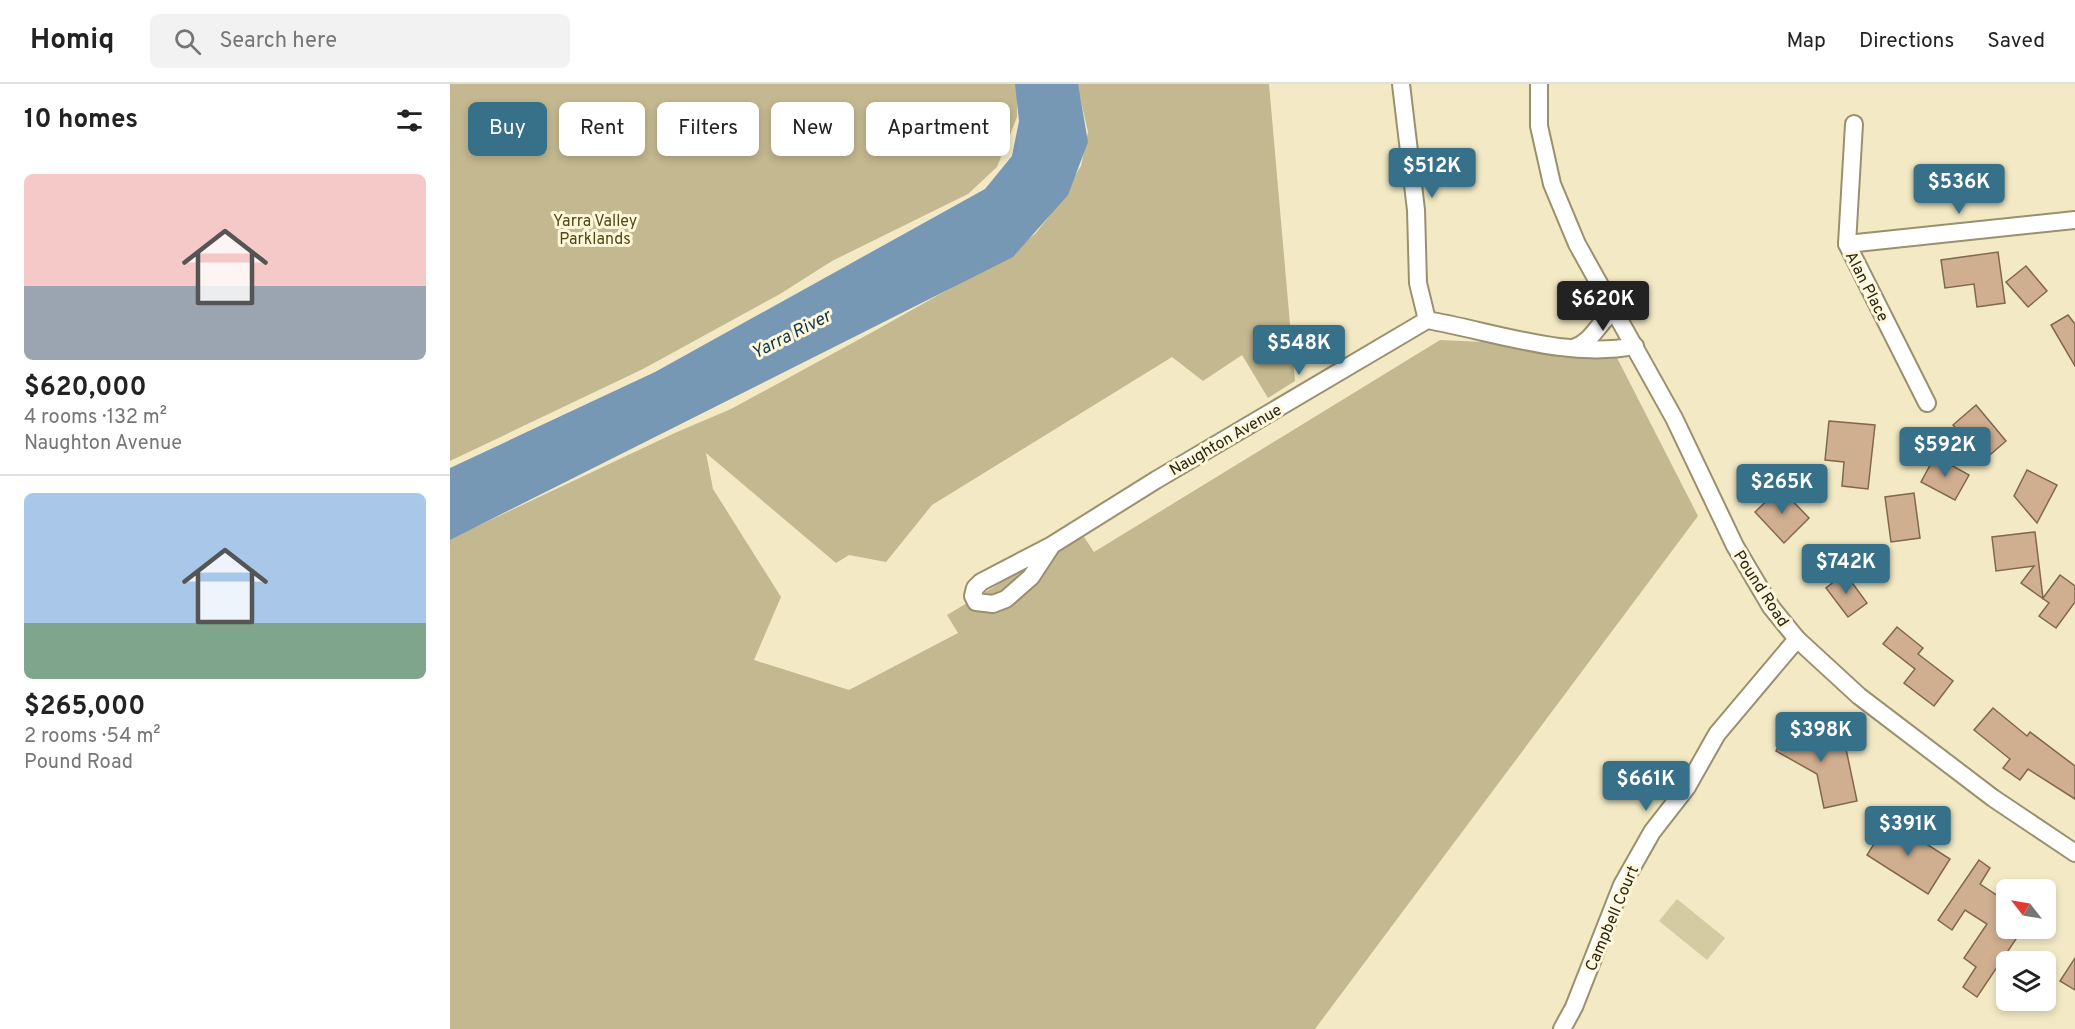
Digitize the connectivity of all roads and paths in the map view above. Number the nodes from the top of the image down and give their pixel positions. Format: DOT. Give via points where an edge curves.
graph roads {
  1 [pos="1401,84"];
  2 [pos="1539,84"];
  3 [pos="1854,124"];
  4 [pos="2075,220"];
  5 [pos="1847,244"];
  6 [pos="1615,310"];
  7 [pos="1427,320"];
  8 [pos="1635,346"];
  9 [pos="1572,348"];
  10 [pos="1927,403"];
  11 [pos="1052,545"];
  12 [pos="1797,639"];
  13 [pos="2075,853"];
  14 [pos="1562,1029"];
  1 -- 7 [label="street" via="1416,210 1418,283"];
  2 -- 6 [label="street, Pound Road" via="1539,126 1552,184 1577,243"];
  3 -- 5 [label="street, Alan Place"];
  4 -- 5 [label="street"];
  5 -- 10 [label="street, Alan Place"];
  6 -- 8 [label="street, Pound Road"];
  6 -- 9 [label="street" via="1597,326 1587,342"];
  7 -- 9 [label="street"];
  7 -- 11 [label="street, Naughton Avenue"];
  8 -- 9 [label="street"];
  8 -- 12 [label="street, Pound Road" via="1735,546 1772,607"];
  12 -- 13 [label="street, Pound Road" via="1859,696 1993,798"];
  12 -- 14 [label="street, Campbell Court" via="1717,735 1687,787 1652,832 1622,885"];
}
